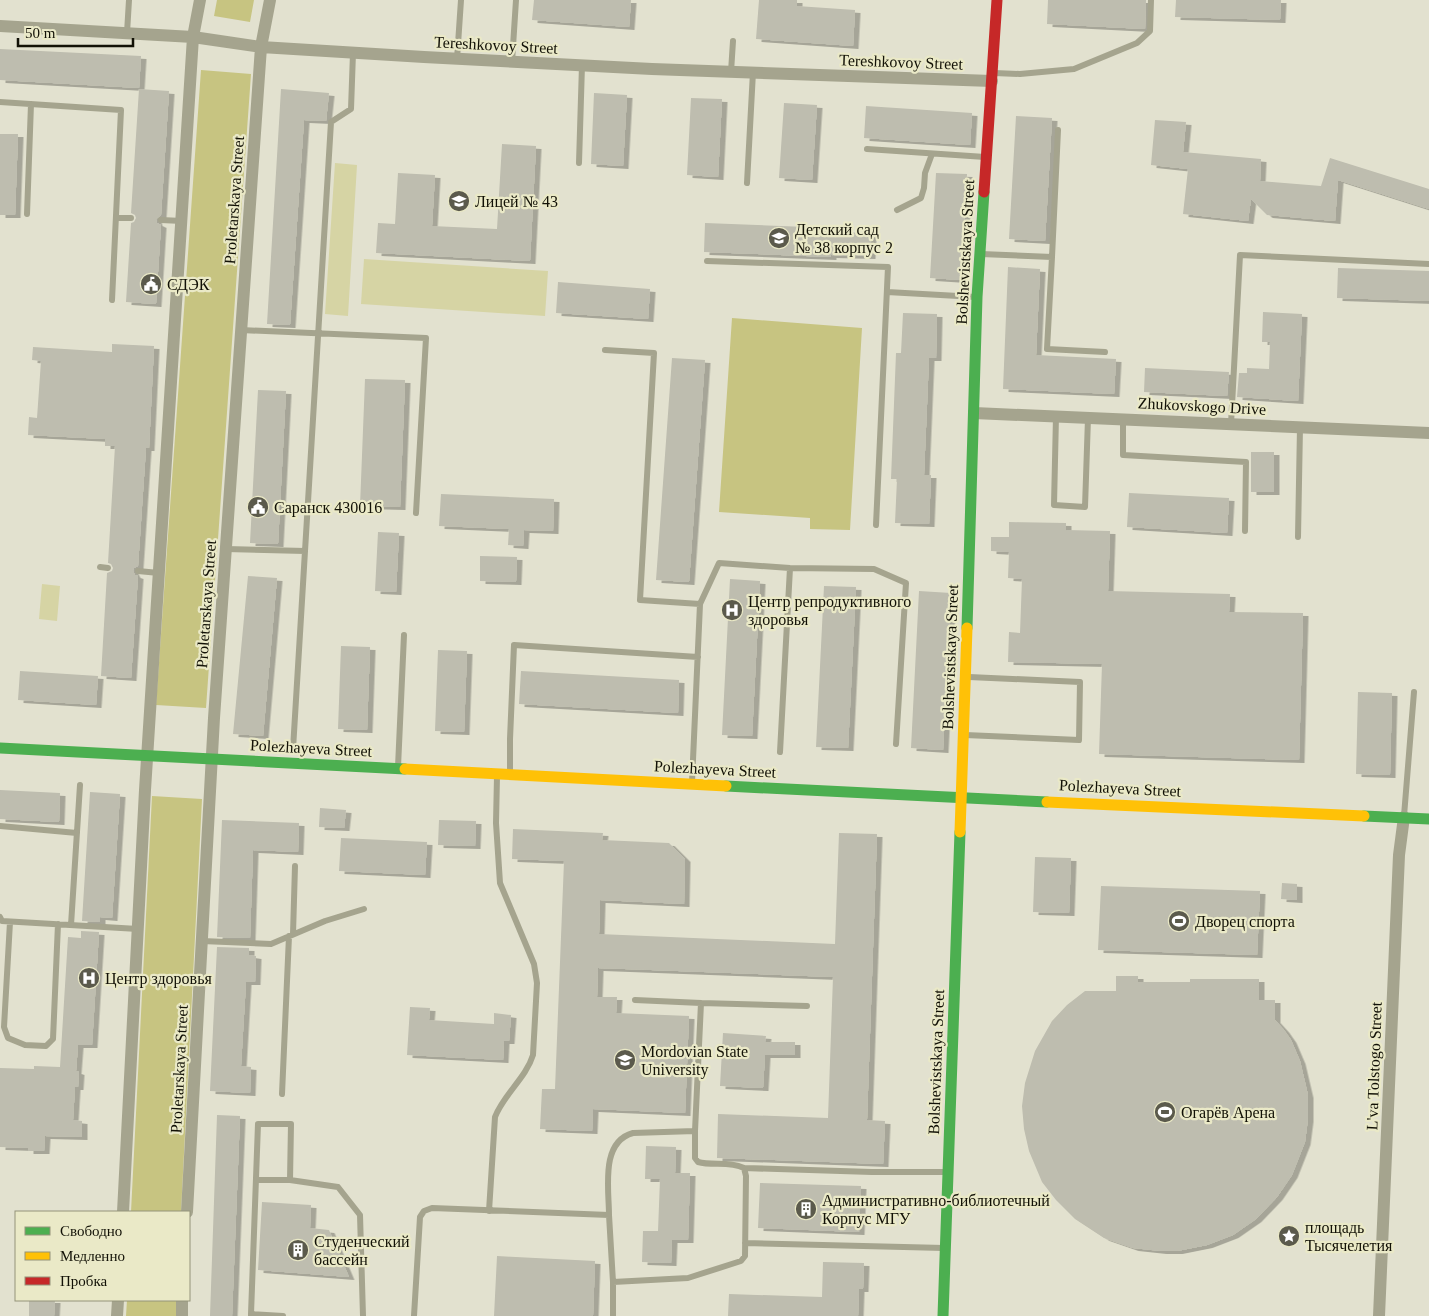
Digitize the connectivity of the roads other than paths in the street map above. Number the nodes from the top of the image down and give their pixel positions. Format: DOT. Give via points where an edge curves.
graph roads {
  1 [pos="129,0"];
  2 [pos="200,0"];
  3 [pos="270,0"];
  4 [pos="461,0"];
  5 [pos="516,0"];
  6 [pos="998,0"];
  7 [pos="1151,0"];
  8 [pos="0,26"];
  9 [pos="127,33"];
  10 [pos="193,37"];
  11 [pos="733,41"];
  12 [pos="261,47"];
  13 [pos="353,52"];
  14 [pos="457,59"];
  15 [pos="512,62"];
  16 [pos="582,65"];
  17 [pos="731,72"];
  18 [pos="753,72"];
  19 [pos="992,77"];
  20 [pos="0,102"];
  21 [pos="31,104"];
  22 [pos="1058,130"];
  23 [pos="867,150"];
  24 [pos="932,154"];
  25 [pos="986,157"];
  26 [pos="579,163"];
  27 [pos="747,183"];
  28 [pos="897,210"];
  29 [pos="27,214"];
  30 [pos="116,218"];
  31 [pos="131,218"];
  32 [pos="161,220"];
  33 [pos="182,221"];
  34 [pos="980,254"];
  35 [pos="1052,257"];
  36 [pos="707,262"];
  37 [pos="1429,264"];
  38 [pos="887,292"];
  39 [pos="977,298"];
  40 [pos="112,300"];
  41 [pos="241,330"];
  42 [pos="317,333"];
  43 [pos="605,350"];
  44 [pos="1105,352"];
  45 [pos="974,412"];
  46 [pos="1056,416"];
  47 [pos="1088,418"];
  48 [pos="1123,419"];
  49 [pos="1231,424"];
  50 [pos="1300,427"];
  51 [pos="1429,433"];
  52 [pos="416,513"];
  53 [pos="876,525"];
  54 [pos="1244,531"];
  55 [pos="1298,537"];
  56 [pos="226,549"];
  57 [pos="305,551"];
  58 [pos="100,567"];
  59 [pos="108,568"];
  60 [pos="790,568"];
  61 [pos="138,571"];
  62 [pos="159,573"];
  63 [pos="700,604"];
  64 [pos="404,634"];
  65 [pos="698,657"];
  66 [pos="966,677"];
  67 [pos="1414,692"];
  68 [pos="964,735"];
  69 [pos="896,744"];
  70 [pos="0,748"];
  71 [pos="293,749"];
  72 [pos="780,752"];
  73 [pos="148,756"];
  74 [pos="212,759"];
  75 [pos="398,768"];
  76 [pos="497,774"];
  77 [pos="510,774"];
  78 [pos="692,784"];
  79 [pos="80,785"];
  80 [pos="961,797"];
  81 [pos="1404,817"];
  82 [pos="1429,819"];
  83 [pos="0,826"];
  84 [pos="76,833"];
  85 [pos="296,866"];
  86 [pos="364,909"];
  87 [pos="0,917"];
  88 [pos="10,922"];
  89 [pos="58,924"];
  90 [pos="71,925"];
  91 [pos="138,929"];
  92 [pos="291,935"];
  93 [pos="202,941"];
  94 [pos="0,949"];
  95 [pos="8,950"];
  96 [pos="635,1000"];
  97 [pos="701,1003"];
  98 [pos="806,1006"];
  99 [pos="2,1028"];
  100 [pos="282,1094"];
  101 [pos="696,1131"];
  102 [pos="744,1168"];
  103 [pos="948,1172"];
  104 [pos="256,1180"];
  105 [pos="290,1180"];
  106 [pos="123,1211"];
  107 [pos="187,1211"];
  108 [pos="489,1211"];
  109 [pos="609,1215"];
  110 [pos="745,1243"];
  111 [pos="945,1248"];
  112 [pos="613,1282"];
  113 [pos="118,1301"];
  114 [pos="182,1301"];
  115 [pos="251,1315"];
  116 [pos="117,1316"];
  117 [pos="182,1316"];
  118 [pos="283,1316"];
  119 [pos="363,1316"];
  120 [pos="414,1316"];
  121 [pos="613,1316"];
  122 [pos="943,1316"];
  123 [pos="1379,1316"];
  1 -- 9 [label="lane"];
  2 -- 10 [label="street"];
  3 -- 12 [label="street, Proletarskaya Street"];
  4 -- 14 [label="lane"];
  5 -- 15 [label="lane"];
  6 -- 19 [label="main road, Bolshevistskaya Street"];
  7 -- 19 [label="lane" via="1150,31 1137,43 1074,69"];
  8 -- 9 [label="street, Tereshkovoy Street"];
  9 -- 10 [label="street, Tereshkovoy Street"];
  10 -- 12 [label="street, Tereshkovoy Street"];
  10 -- 33 [label="street"];
  11 -- 17 [label="lane"];
  12 -- 13 [label="street, Tereshkovoy Street"];
  12 -- 41 [label="street, Proletarskaya Street"];
  13 -- 14 [label="street, Tereshkovoy Street"];
  13 -- 42 [label="lane" via="351,109 331,122"];
  14 -- 15 [label="street, Tereshkovoy Street"];
  15 -- 16 [label="street, Tereshkovoy Street"];
  16 -- 17 [label="street, Tereshkovoy Street"];
  16 -- 26 [label="lane"];
  17 -- 18 [label="street, Tereshkovoy Street"];
  18 -- 19 [label="street, Tereshkovoy Street"];
  18 -- 27 [label="lane"];
  19 -- 25 [label="main road, Bolshevistskaya Street"];
  20 -- 21 [label="lane"];
  21 -- 29 [label="lane"];
  21 -- 30 [label="lane" via="121,110"];
  22 -- 35 [label="lane"];
  23 -- 24 [label="lane"];
  24 -- 25 [label="lane"];
  24 -- 28 [label="lane" via="921,198"];
  25 -- 34 [label="main road, Bolshevistskaya Street"];
  30 -- 31 [label="lane"];
  30 -- 40 [label="lane"];
  32 -- 33 [label="lane"];
  33 -- 62 [label="street"];
  34 -- 35 [label="lane"];
  34 -- 39 [label="main road, Bolshevistskaya Street"];
  35 -- 44 [label="lane" via="1047,349"];
  36 -- 38 [label="lane" via="888,267"];
  37 -- 49 [label="lane" via="1240,255"];
  38 -- 39 [label="lane"];
  38 -- 53 [label="lane"];
  39 -- 45 [label="main road, Bolshevistskaya Street"];
  41 -- 42 [label="lane"];
  41 -- 56 [label="street, Proletarskaya Street"];
  42 -- 52 [label="lane" via="426,338"];
  42 -- 57 [label="lane"];
  43 -- 63 [label="lane" via="654,353 640,600"];
  45 -- 46 [label="street, Zhukovskogo Drive"];
  45 -- 66 [label="main road, Bolshevistskaya Street"];
  46 -- 47 [label="street, Zhukovskogo Drive"];
  46 -- 47 [label="lane" via="1054,506 1086,507"];
  47 -- 48 [label="street, Zhukovskogo Drive"];
  48 -- 49 [label="street, Zhukovskogo Drive"];
  48 -- 54 [label="lane" via="1123,455 1246,462"];
  49 -- 50 [label="street, Zhukovskogo Drive"];
  50 -- 51 [label="street, Zhukovskogo Drive"];
  50 -- 55 [label="lane"];
  56 -- 57 [label="lane"];
  56 -- 74 [label="street, Proletarskaya Street"];
  57 -- 71 [label="lane"];
  58 -- 59 [label="lane"];
  60 -- 63 [label="lane" via="719,563"];
  60 -- 69 [label="lane" via="874,569 906,583"];
  60 -- 72 [label="lane"];
  61 -- 62 [label="lane"];
  62 -- 73 [label="street"];
  63 -- 65 [label="lane"];
  64 -- 75 [label="lane"];
  65 -- 77 [label="lane" via="514,645"];
  65 -- 78 [label="lane"];
  66 -- 68 [label="main road, Bolshevistskaya Street"];
  66 -- 68 [label="lane" via="1080,682 1079,740"];
  67 -- 81 [label="lane"];
  68 -- 80 [label="main road, Bolshevistskaya Street"];
  70 -- 73 [label="main road, Polezhayeva Street"];
  73 -- 74 [label="main road, Polezhayeva Street"];
  73 -- 91 [label="street"];
  74 -- 75 [label="main road, Polezhayeva Street"];
  74 -- 93 [label="street, Proletarskaya Street"];
  75 -- 76 [label="main road, Polezhayeva Street"];
  76 -- 77 [label="main road, Polezhayeva Street"];
  76 -- 108 [label="lane" via="500,883 534,964 537,983 533,1055 530,1064 500,1104 495,1117"];
  77 -- 78 [label="main road, Polezhayeva Street"];
  78 -- 80 [label="main road, Polezhayeva Street"];
  79 -- 84 [label="lane"];
  80 -- 81 [label="main road, Polezhayeva Street"];
  80 -- 103 [label="main road, Bolshevistskaya Street"];
  81 -- 82 [label="main road, Polezhayeva Street"];
  81 -- 123 [label="street, L'va Tolstogo Street" via="1399,854"];
  83 -- 84 [label="lane"];
  84 -- 90 [label="lane"];
  85 -- 92 [label="lane"];
  86 -- 92 [label="lane"];
  87 -- 88 [label="lane" via="2,921"];
  88 -- 89 [label="lane"];
  88 -- 95 [label="lane"];
  89 -- 90 [label="lane"];
  89 -- 99 [label="lane" via="53,1039 46,1046 25,1045 8,1038"];
  90 -- 91 [label="lane"];
  91 -- 106 [label="street"];
  92 -- 93 [label="lane" via="271,944"];
  92 -- 100 [label="lane"];
  93 -- 107 [label="street, Proletarskaya Street"];
  94 -- 95 [label="lane"];
  95 -- 99 [label="lane"];
  96 -- 97 [label="lane"];
  97 -- 98 [label="lane"];
  97 -- 101 [label="lane"];
  101 -- 102 [label="lane" via="695,1158 698,1162"];
  101 -- 109 [label="lane" via="624,1135 610,1157"];
  102 -- 103 [label="lane"];
  102 -- 110 [label="lane"];
  103 -- 111 [label="main road, Bolshevistskaya Street"];
  104 -- 105 [label="lane"];
  104 -- 105 [label="lane" via="258,1124 291,1124"];
  104 -- 115 [label="lane"];
  105 -- 119 [label="lane" via="338,1186 360,1215"];
  108 -- 109 [label="lane"];
  108 -- 120 [label="lane" via="432,1208 424,1211 420,1217"];
  109 -- 112 [label="lane"];
  110 -- 111 [label="lane"];
  110 -- 112 [label="lane" via="745,1256 741,1261 688,1278"];
  111 -- 122 [label="main road, Bolshevistskaya Street"];
  112 -- 121 [label="lane"];
  113 -- 116 [label="street"];
  114 -- 117 [label="street"];
  115 -- 118 [label="lane"];
}
